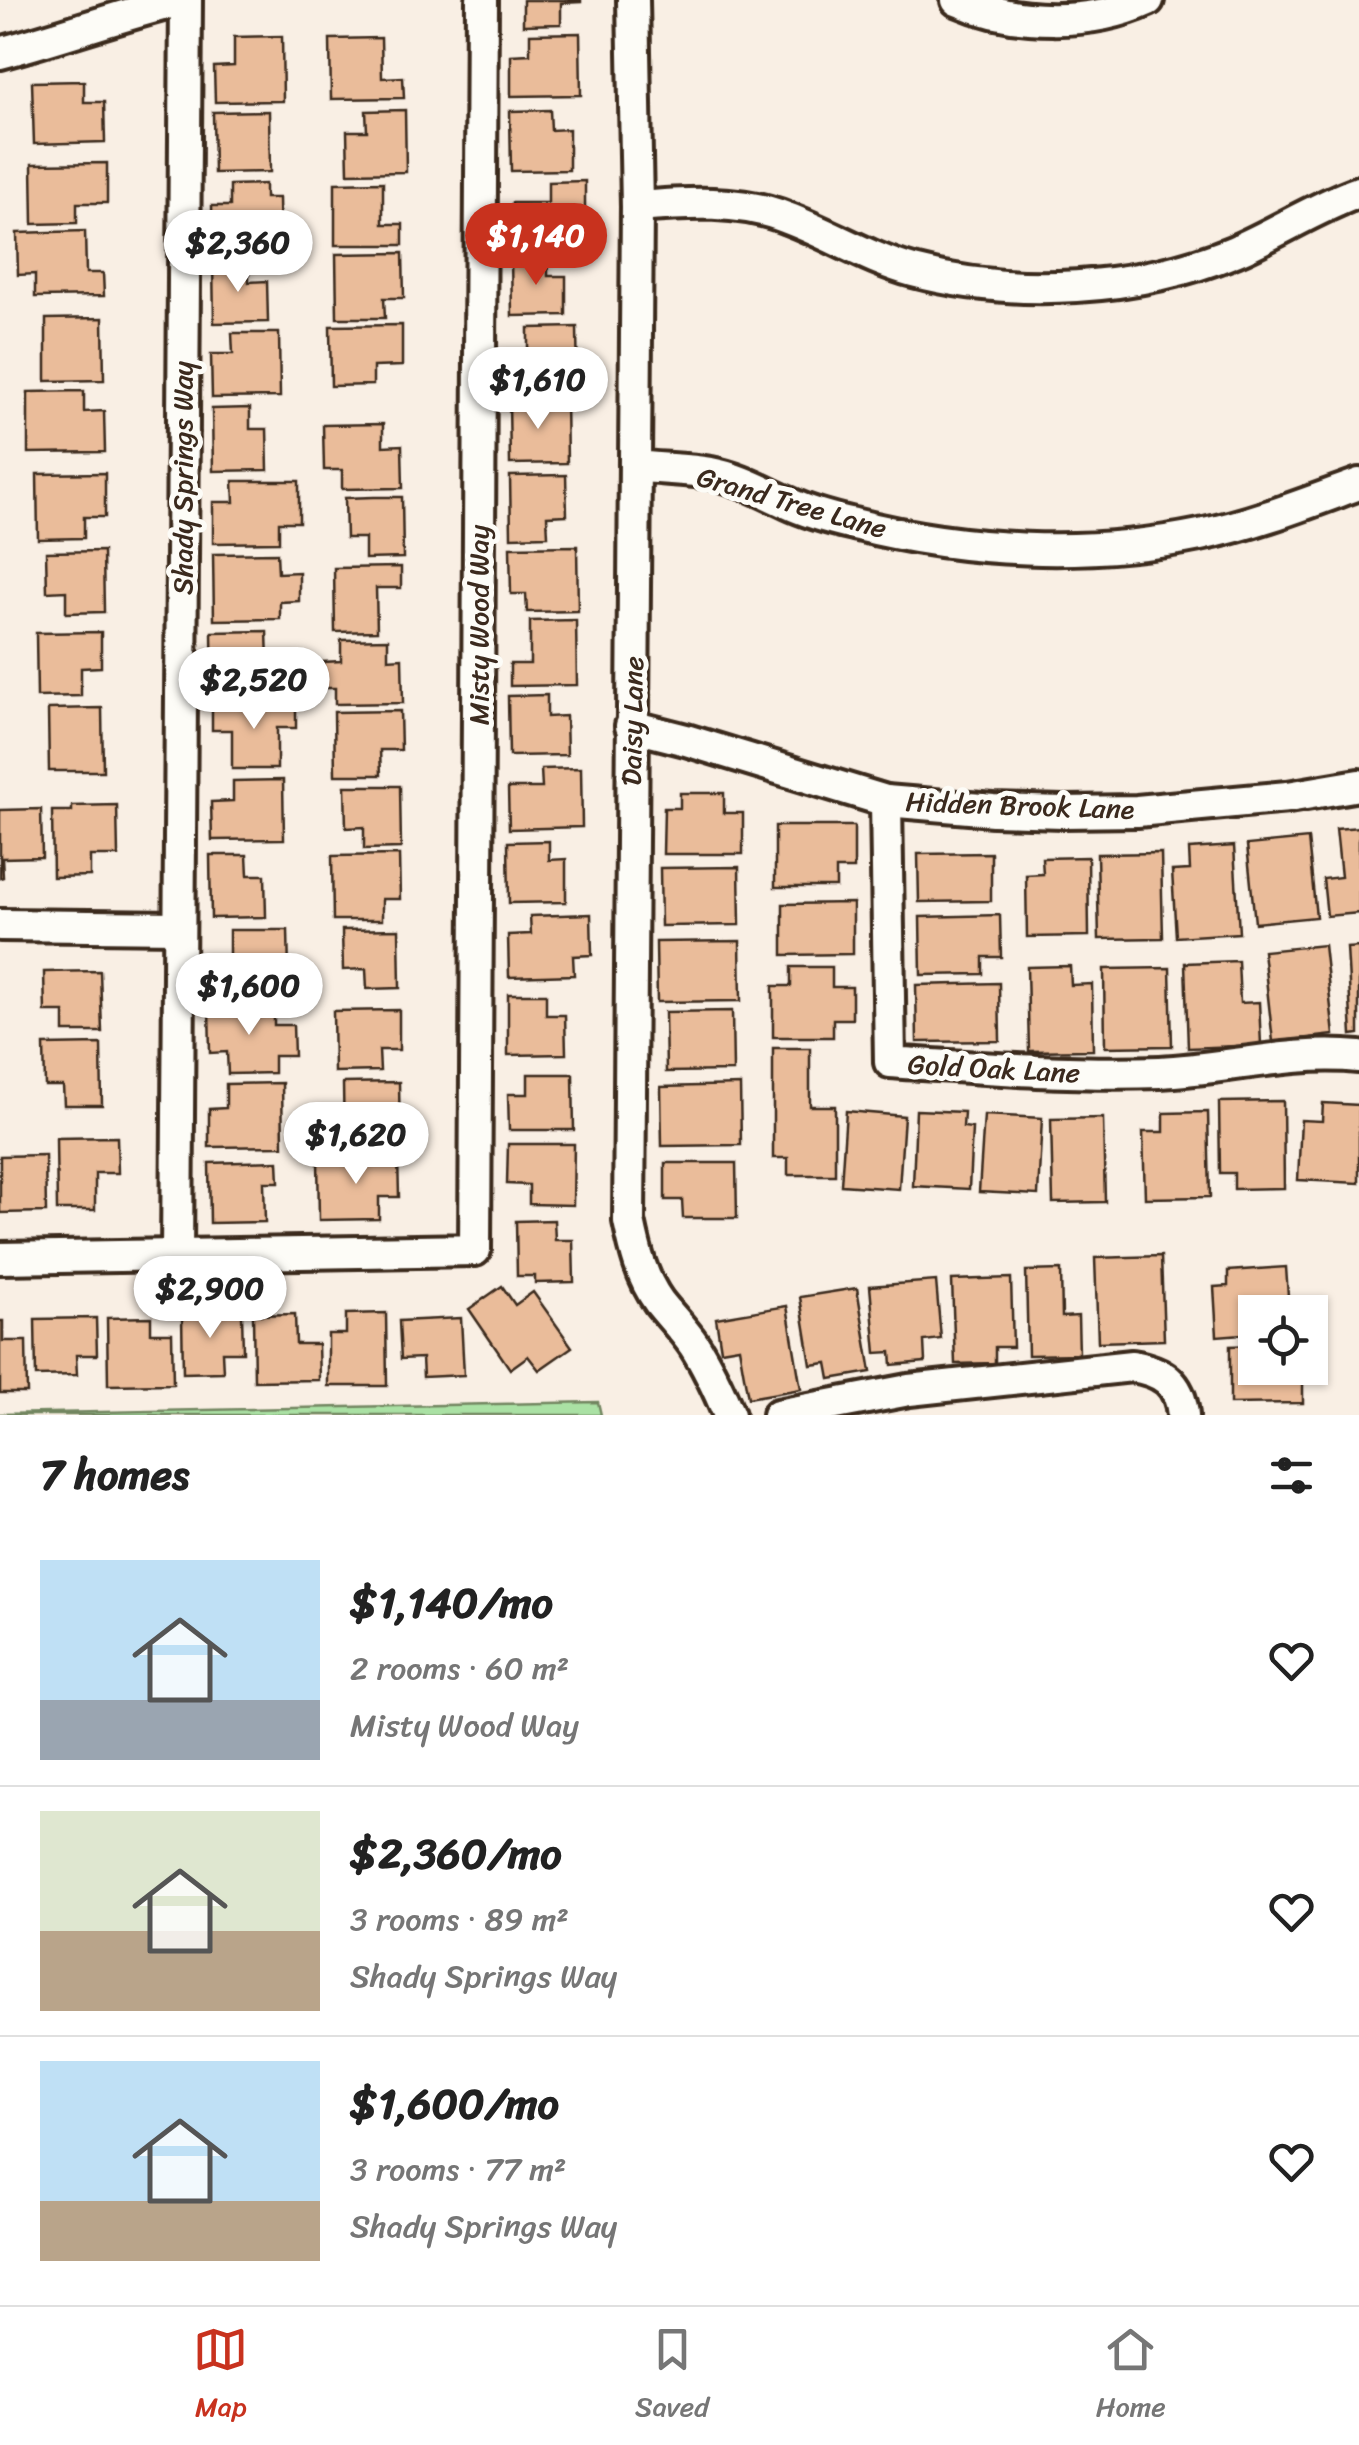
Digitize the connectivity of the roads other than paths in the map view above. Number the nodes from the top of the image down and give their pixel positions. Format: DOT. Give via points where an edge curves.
graph roads {
  1 [pos="184,0"];
  2 [pos="482,0"];
  3 [pos="633,0"];
  4 [pos="957,0"];
  5 [pos="1148,0"];
  6 [pos="0,53"];
  7 [pos="1359,192"];
  8 [pos="636,206"];
  9 [pos="635,466"];
  10 [pos="1359,484"];
  11 [pos="631,726"];
  12 [pos="1359,785"];
  13 [pos="886,801"];
  14 [pos="0,925"];
  15 [pos="179,927"];
  16 [pos="1359,1057"];
  17 [pos="176,1256"];
  18 [pos="0,1258"];
  19 [pos="729,1415"];
  20 [pos="778,1415"];
  21 [pos="1183,1415"];
  1 -- 6 [label="street"];
  1 -- 15 [label="street, Shady Springs Way"];
  2 -- 17 [label="street, Misty Wood Way" via="475,1250"];
  3 -- 8 [label="street, Daisy Lane"];
  4 -- 5 [label="street" via="1001,14 1084,18"];
  7 -- 8 [label="street" via="1232,252 1175,271 1055,286 914,271 784,216 740,206"];
  8 -- 9 [label="street, Daisy Lane"];
  9 -- 10 [label="street, Grand Tree Lane" via="713,473 822,516 941,542 1049,549 1202,534"];
  9 -- 11 [label="street, Daisy Lane"];
  11 -- 13 [label="street, Hidden Brook Lane"];
  11 -- 19 [label="street, Daisy Lane" via="629,1221 648,1284 692,1343"];
  12 -- 13 [label="street, Hidden Brook Lane" via="1136,811"];
  13 -- 16 [label="street, Gold Oak Lane" via="890,1062 1090,1074"];
  14 -- 15 [label="street"];
  15 -- 17 [label="street, Shady Springs Way"];
  17 -- 18 [label="street"];
  20 -- 21 [label="street" via="909,1390 1132,1366 1152,1369 1174,1386"];
}
